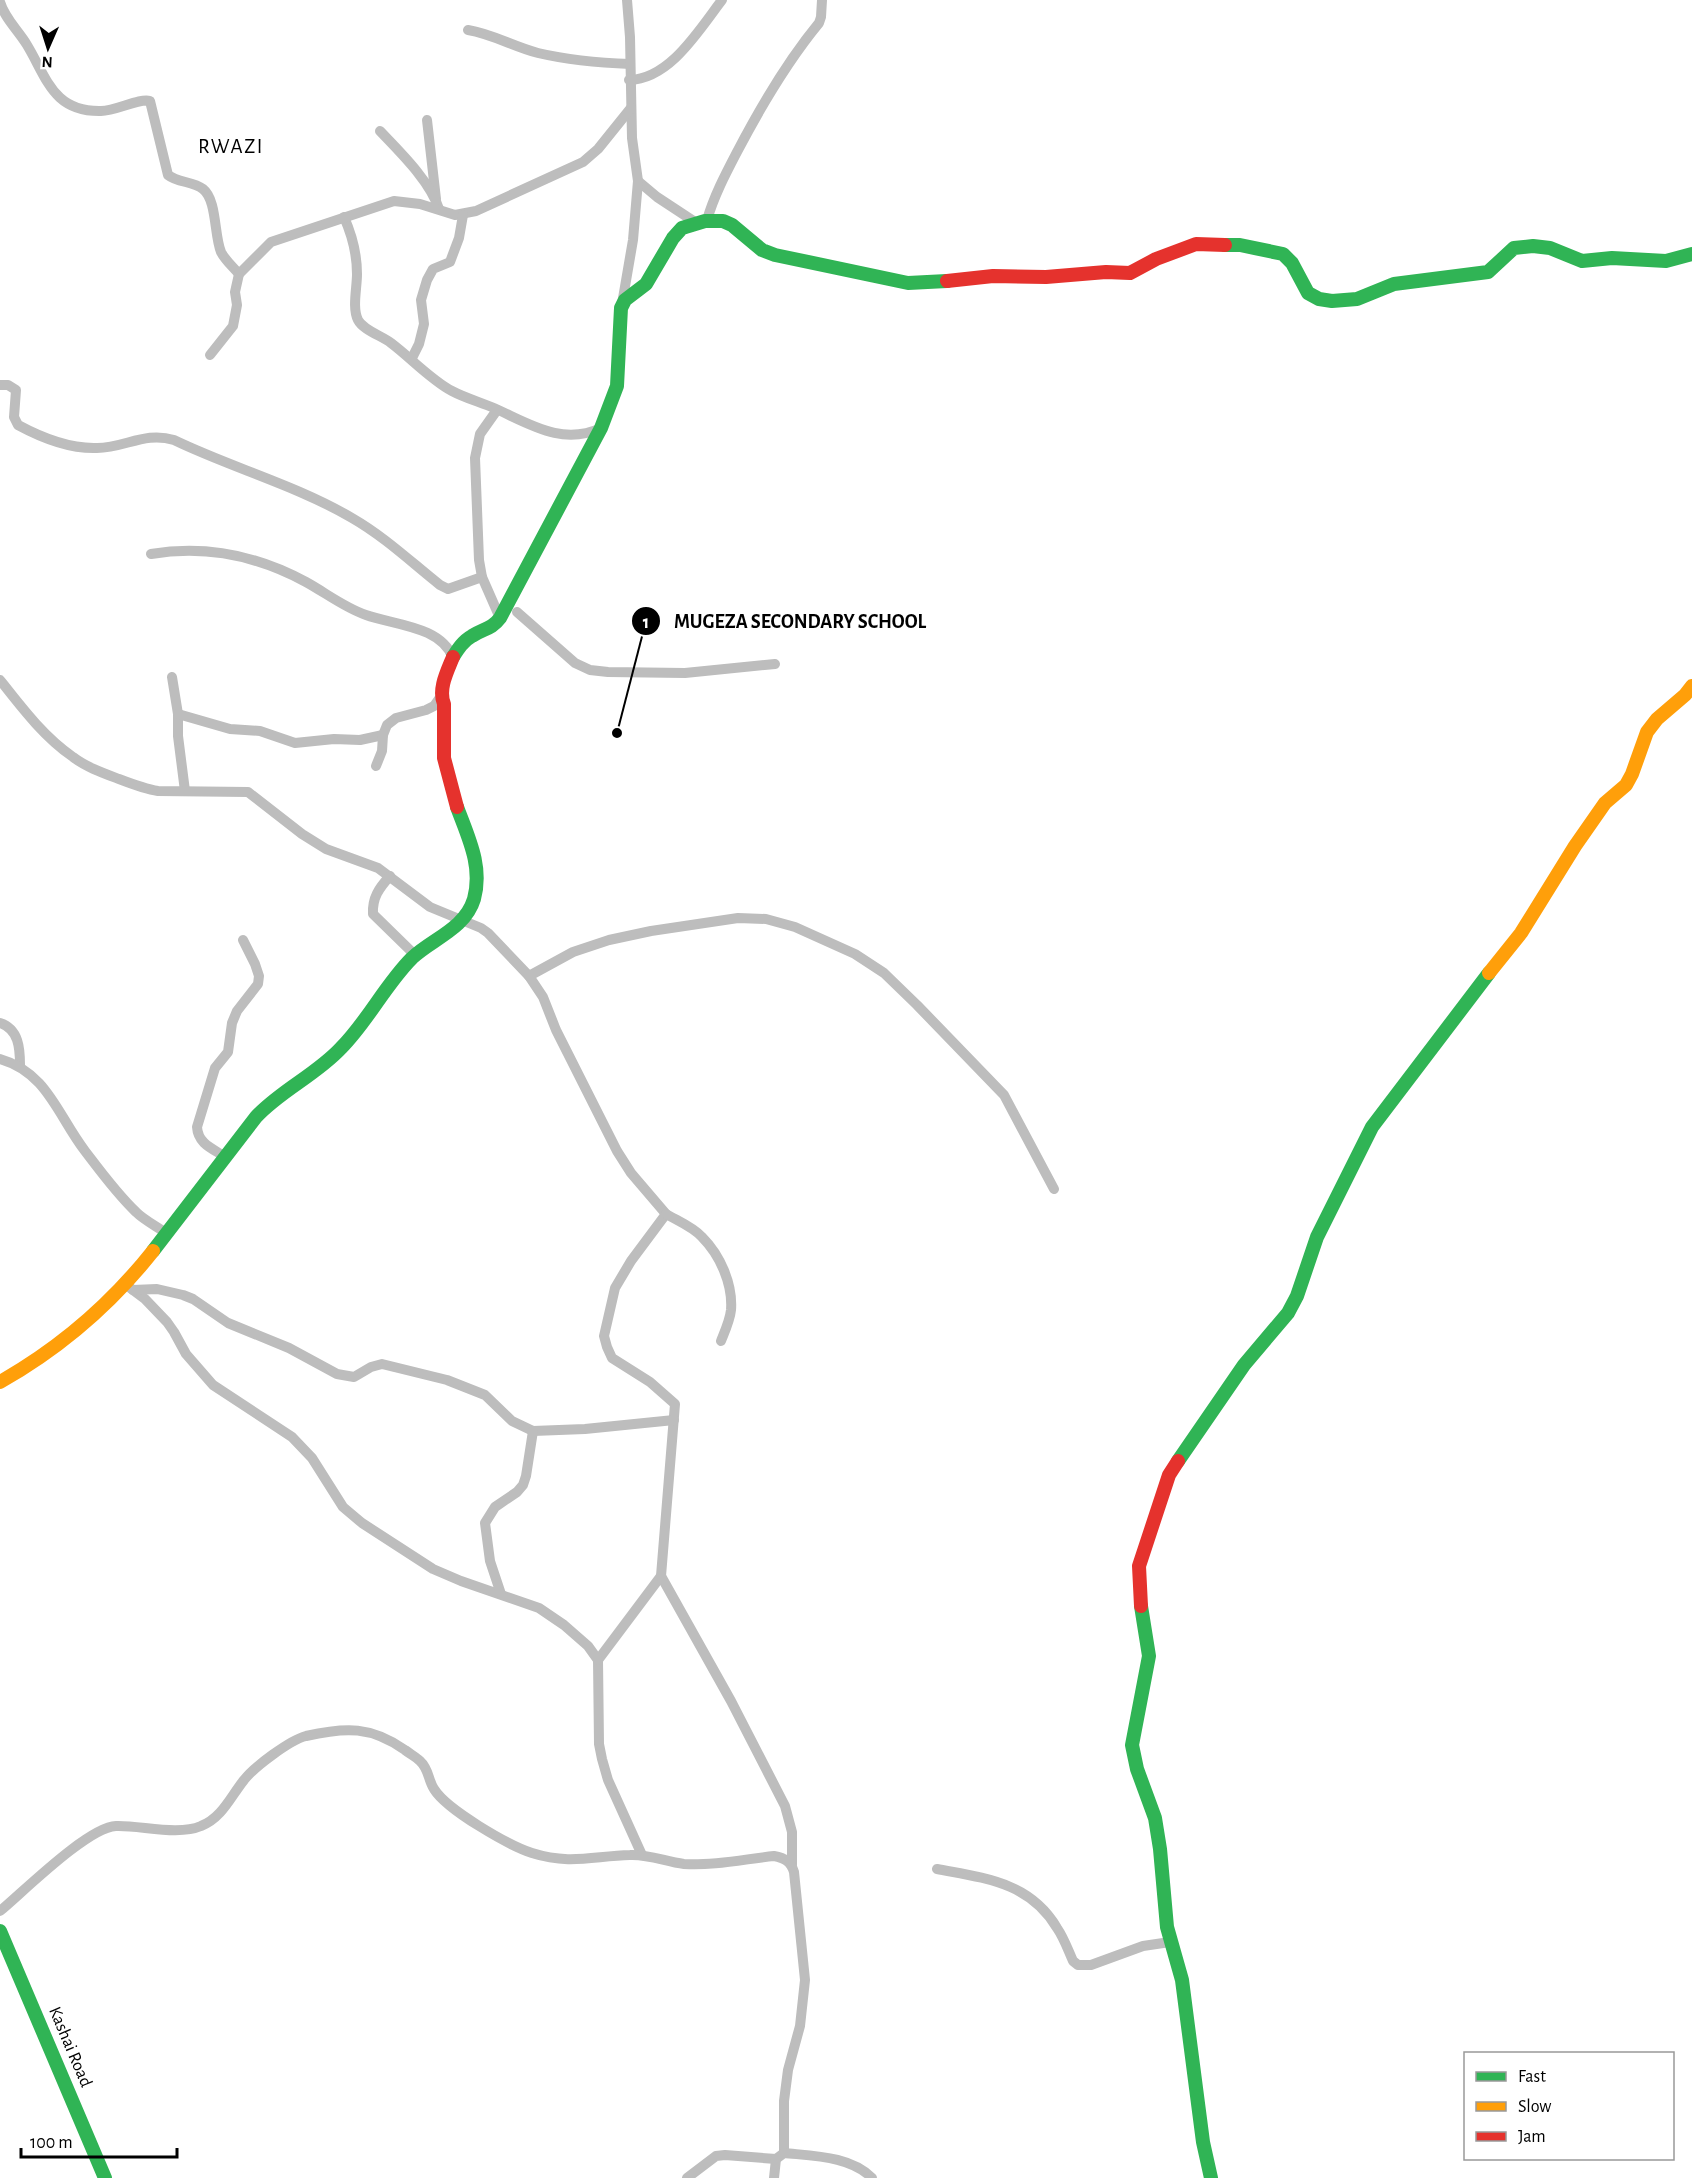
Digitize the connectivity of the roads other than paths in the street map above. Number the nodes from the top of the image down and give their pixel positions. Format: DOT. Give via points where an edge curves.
graph roads {
  1 [pos="627,0"];
  2 [pos="722,0"];
  3 [pos="822,0"];
  4 [pos="0,2"];
  5 [pos="468,30"];
  6 [pos="630,64"];
  7 [pos="629,80"];
  8 [pos="631,108"];
  9 [pos="427,120"];
  10 [pos="380,131"];
  11 [pos="638,181"];
  12 [pos="438,204"];
  13 [pos="463,215"];
  14 [pos="344,217"];
  15 [pos="702,222"];
  16 [pos="1692,254"];
  17 [pos="239,274"];
  18 [pos="621,308"];
  19 [pos="210,356"];
  20 [pos="412,358"];
  21 [pos="0,385"];
  22 [pos="497,410"];
  23 [pos="601,428"];
  24 [pos="151,554"];
  25 [pos="483,577"];
  26 [pos="517,612"];
  27 [pos="500,618"];
  28 [pos="453,658"];
  29 [pos="776,664"];
  30 [pos="172,677"];
  31 [pos="0,680"];
  32 [pos="1692,686"];
  33 [pos="441,696"];
  34 [pos="178,714"];
  35 [pos="382,735"];
  36 [pos="376,766"];
  37 [pos="185,791"];
  38 [pos="390,876"];
  39 [pos="461,921"];
  40 [pos="243,940"];
  41 [pos="415,955"];
  42 [pos="529,976"];
  43 [pos="0,1023"];
  44 [pos="0,1059"];
  45 [pos="21,1065"];
  46 [pos="224,1156"];
  47 [pos="1054,1189"];
  48 [pos="666,1214"];
  49 [pos="166,1233"];
  50 [pos="129,1287"];
  51 [pos="721,1341"];
  52 [pos="0,1382"];
  53 [pos="675,1420"];
  54 [pos="533,1431"];
  55 [pos="662,1576"];
  56 [pos="501,1594"];
  57 [pos="598,1659"];
  58 [pos="642,1855"];
  59 [pos="792,1864"];
  60 [pos="937,1869"];
  61 [pos="0,1911"];
  62 [pos="0,1930"];
  63 [pos="1170,1942"];
  64 [pos="780,2156"];
  65 [pos="105,2178"];
  66 [pos="687,2178"];
  67 [pos="774,2178"];
  68 [pos="872,2178"];
  69 [pos="1212,2178"];
  1 -- 6 [label="street"];
  2 -- 7 [label="street" via="673,60 651,77"];
  3 -- 15 [label="street" via="819,23 756,114"];
  4 -- 17 [label="street" via="49,86 62,100 76,108 100,111 150,101 168,175 207,194 221,252"];
  5 -- 6 [label="street" via="553,56"];
  6 -- 7 [label="street"];
  7 -- 8 [label="street"];
  8 -- 11 [label="street"];
  8 -- 13 [label="street" via="583,162"];
  9 -- 12 [label="street"];
  10 -- 12 [label="street"];
  11 -- 15 [label="street" via="657,197"];
  11 -- 18 [label="street"];
  12 -- 13 [label="street" via="454,215"];
  12 -- 14 [label="street" via="394,201"];
  13 -- 20 [label="street" via="450,262 433,269 427,280 421,300 424,324"];
  14 -- 17 [label="street" via="271,242"];
  14 -- 20 [label="street" via="355,257 358,319"];
  15 -- 16 [label="street" via="723,221 732,225 762,250 775,255 908,283 993,276 1130,273 1196,244 1240,245 1283,254 1292,262 1308,293 1332,302 1357,299 1394,284 1488,272 1514,248 1550,248 1589,262 1612,258 1666,261"];
  15 -- 18 [label="street" via="677,233 646,284 629,296"];
  17 -- 19 [label="street" via="233,326"];
  18 -- 23 [label="street" via="617,386"];
  20 -- 22 [label="street" via="453,391"];
  21 -- 25 [label="street" via="15,390 14,417 18,425 50,440 97,448 147,437 174,440 354,519 448,589"];
  22 -- 23 [label="street" via="556,433 586,435"];
  22 -- 25 [label="street" via="480,434 475,458 477,533"];
  23 -- 27 [label="street"];
  24 -- 28 [label="street" via="197,550 271,566 364,614 429,634 449,649"];
  25 -- 27 [label="street"];
  26 -- 29 [label="street" via="575,663 590,670 685,674"];
  27 -- 28 [label="street" via="494,626 471,636"];
  28 -- 33 [label="street"];
  30 -- 34 [label="street"];
  31 -- 37 [label="street" via="26,714 74,758 150,790"];
  32 -- 63 [label="street" via="1647,732 1626,785 1605,803 1521,933 1372,1127 1317,1238 1288,1312 1244,1365 1169,1475 1139,1566 1149,1656 1132,1744 1155,1818"];
  33 -- 35 [label="street" via="426,710 396,718"];
  33 -- 39 [label="street" via="444,757 477,868 469,913"];
  34 -- 35 [label="street" via="230,729 260,731 295,743"];
  34 -- 37 [label="street"];
  35 -- 36 [label="street" via="382,751"];
  37 -- 38 [label="street" via="248,792 326,849"];
  38 -- 39 [label="street" via="430,907"];
  38 -- 41 [label="street" via="375,897 373,914"];
  39 -- 41 [label="street"];
  39 -- 42 [label="street" via="481,927"];
  40 -- 46 [label="street" via="255,964 258,984 237,1011 228,1052 215,1068 197,1127 202,1143"];
  41 -- 46 [label="street" via="348,1041 322,1066 258,1114"];
  42 -- 47 [label="street" via="573,952 651,931 738,918 766,919 795,927 855,954 884,973 918,1005 1004,1095"];
  42 -- 48 [label="street" via="543,997 617,1151"];
  43 -- 45 [label="street" via="15,1034"];
  44 -- 45 [label="street"];
  45 -- 49 [label="street" via="56,1103 73,1134 112,1186 136,1213"];
  46 -- 49 [label="street"];
  48 -- 51 [label="street" via="701,1235 724,1272 731,1311"];
  48 -- 53 [label="street" via="615,1288 604,1336 612,1358 650,1382 675,1404"];
  49 -- 50 [label="street"];
  50 -- 52 [label="street" via="45,1353"];
  50 -- 54 [label="street" via="157,1289 193,1299 228,1323 289,1348 336,1374 354,1377 382,1364 454,1383 485,1395 512,1421"];
  50 -- 56 [label="street" via="167,1322 186,1354 213,1385 292,1437 312,1458 344,1507 362,1523 433,1569"];
  53 -- 54 [label="street"];
  53 -- 55 [label="street"];
  54 -- 56 [label="street" via="523,1485 495,1507 485,1523 490,1561"];
  55 -- 57 [label="street"];
  55 -- 59 [label="street" via="785,1806 792,1832"];
  56 -- 57 [label="street" via="539,1608 564,1624"];
  57 -- 58 [label="street" via="602,1759"];
  58 -- 59 [label="street" via="701,1864 774,1856"];
  58 -- 61 [label="street" via="583,1861 529,1852 480,1826 448,1803 434,1788 420,1761 405,1750 380,1735 352,1730 304,1736 287,1745 244,1780 215,1818 201,1826 116,1826 98,1831"];
  59 -- 64 [label="street" via="805,1980 800,2026 788,2070"];
  60 -- 63 [label="street" via="988,1879 1032,1898 1058,1928 1078,1965"];
  62 -- 65 [label="street, Kashai Road"];
  63 -- 69 [label="street" via="1183,1990 1202,2136"];
  64 -- 66 [label="street" via="716,2156"];
  64 -- 67 [label="street"];
  64 -- 68 [label="street" via="846,2162"];
}
